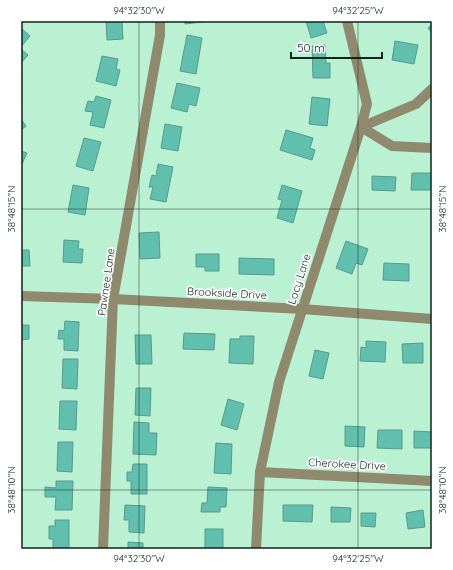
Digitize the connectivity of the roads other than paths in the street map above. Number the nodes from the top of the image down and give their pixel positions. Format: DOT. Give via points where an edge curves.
graph roads {
  1 [pos="160,21"];
  2 [pos="347,21"];
  3 [pos="432,89"];
  4 [pos="361,128"];
  5 [pos="432,148"];
  6 [pos="21,296"];
  7 [pos="113,299"];
  8 [pos="302,309"];
  9 [pos="432,319"];
  10 [pos="260,472"];
  11 [pos="432,481"];
  12 [pos="103,549"];
  13 [pos="256,549"];
  1 -- 7 [label="street, Pawnee Lane" via="160,36"];
  2 -- 4 [label="street, Lacy Lane" via="367,104"];
  3 -- 4 [label="street" via="416,104"];
  4 -- 5 [label="street" via="392,146"];
  4 -- 8 [label="street, Lacy Lane"];
  6 -- 7 [label="street, Brookside Drive"];
  7 -- 8 [label="street, Brookside Drive"];
  7 -- 12 [label="street, Pawnee Lane"];
  8 -- 9 [label="street, Brookside Drive"];
  8 -- 10 [label="street, Lacy Lane" via="279,382"];
  10 -- 11 [label="street, Cherokee Drive"];
  10 -- 13 [label="street, Lacy Lane"];
}
